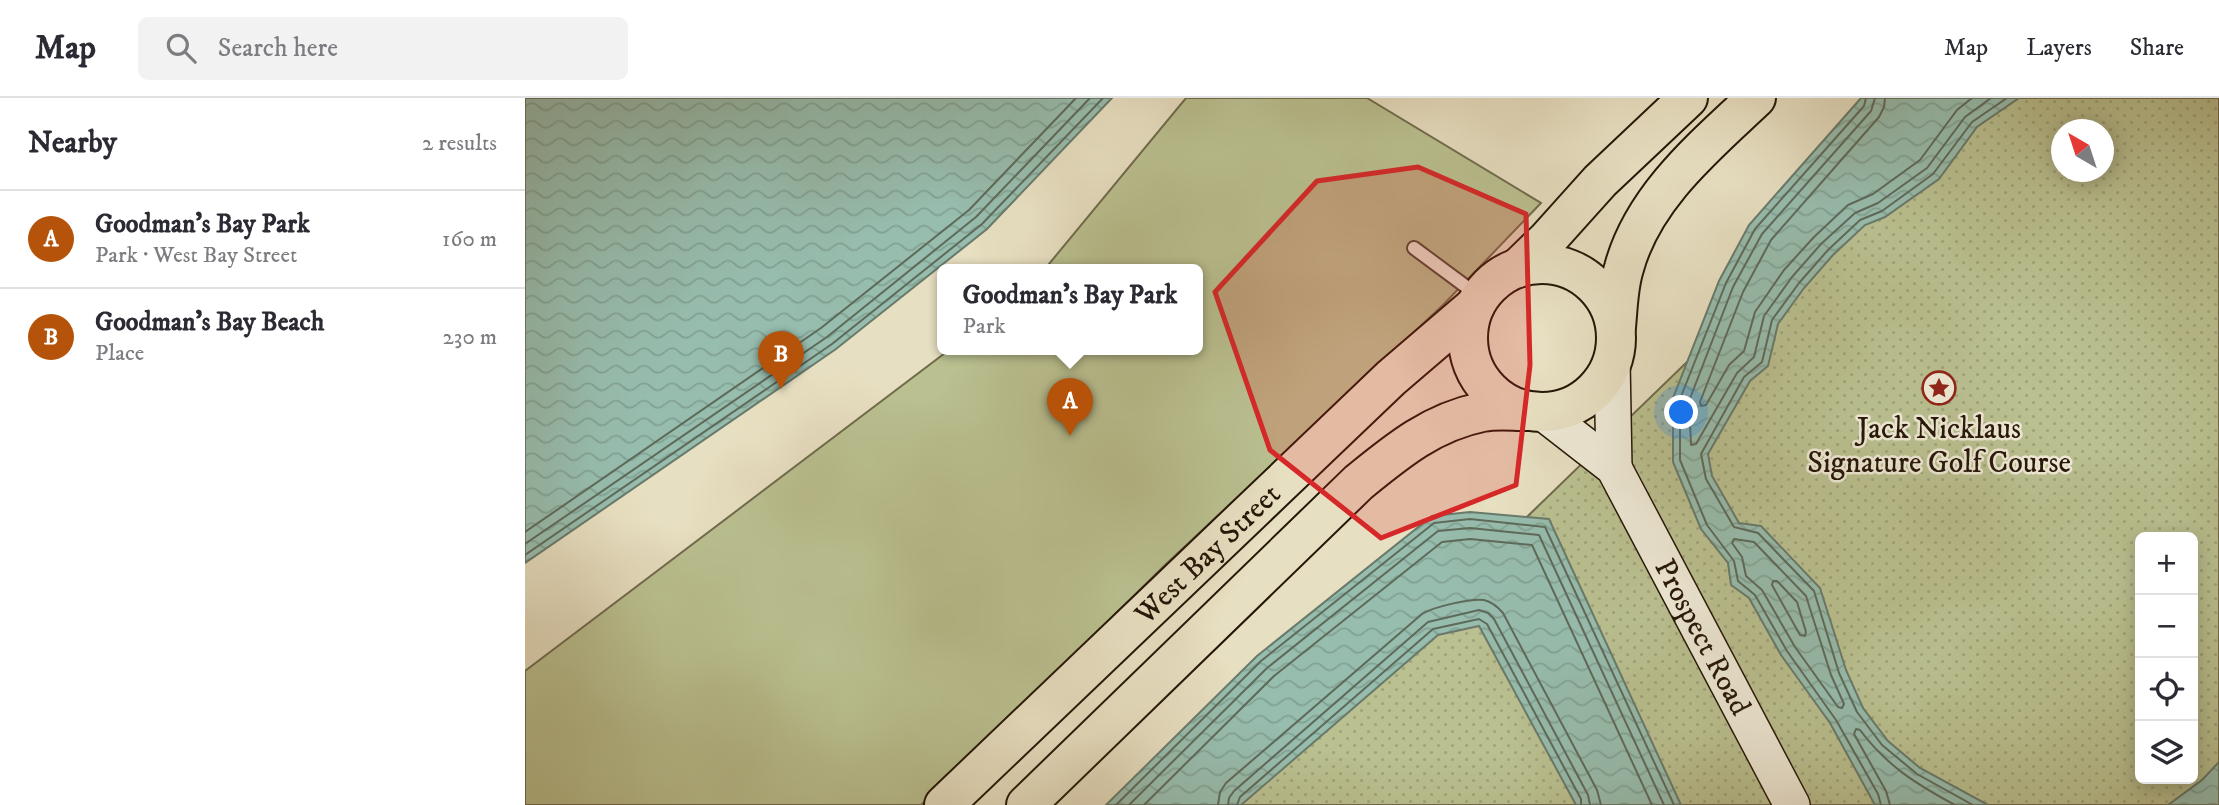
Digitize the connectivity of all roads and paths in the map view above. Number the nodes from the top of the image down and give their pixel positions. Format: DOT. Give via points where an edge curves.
graph roads {
  1 [pos="1688,98"];
  2 [pos="1756,98"];
  3 [pos="1413,248"];
  4 [pos="1518,268"];
  5 [pos="1478,302"];
  6 [pos="1614,348"];
  7 [pos="1534,412"];
  8 [pos="1614,468"];
  9 [pos="944,805"];
  10 [pos="1026,805"];
  11 [pos="1792,805"];
  1 -- 4 [label="main road" via="1600,181"];
  2 -- 6 [label="main road" via="1670,182 1648,215 1623,269"];
  3 -- 5 [label="lane"];
  4 -- 5 [label="main road" via="1501,277"];
  4 -- 6 [label="main road" via="1553,265 1582,276 1609,306"];
  5 -- 7 [label="main road" via="1468,331 1472,364 1480,380 1508,405"];
  5 -- 9 [label="main road, West Bay Street" via="1391,378"];
  6 -- 7 [label="main road" via="1605,378 1581,401 1559,411"];
  6 -- 8 [label="street, Prospect Road"];
  7 -- 8 [label="street, Prospect Road"];
  7 -- 10 [label="main road, West Bay Street" via="1474,414 1427,430 1403,445 1359,482"];
  8 -- 11 [label="street, Prospect Road"];
}
